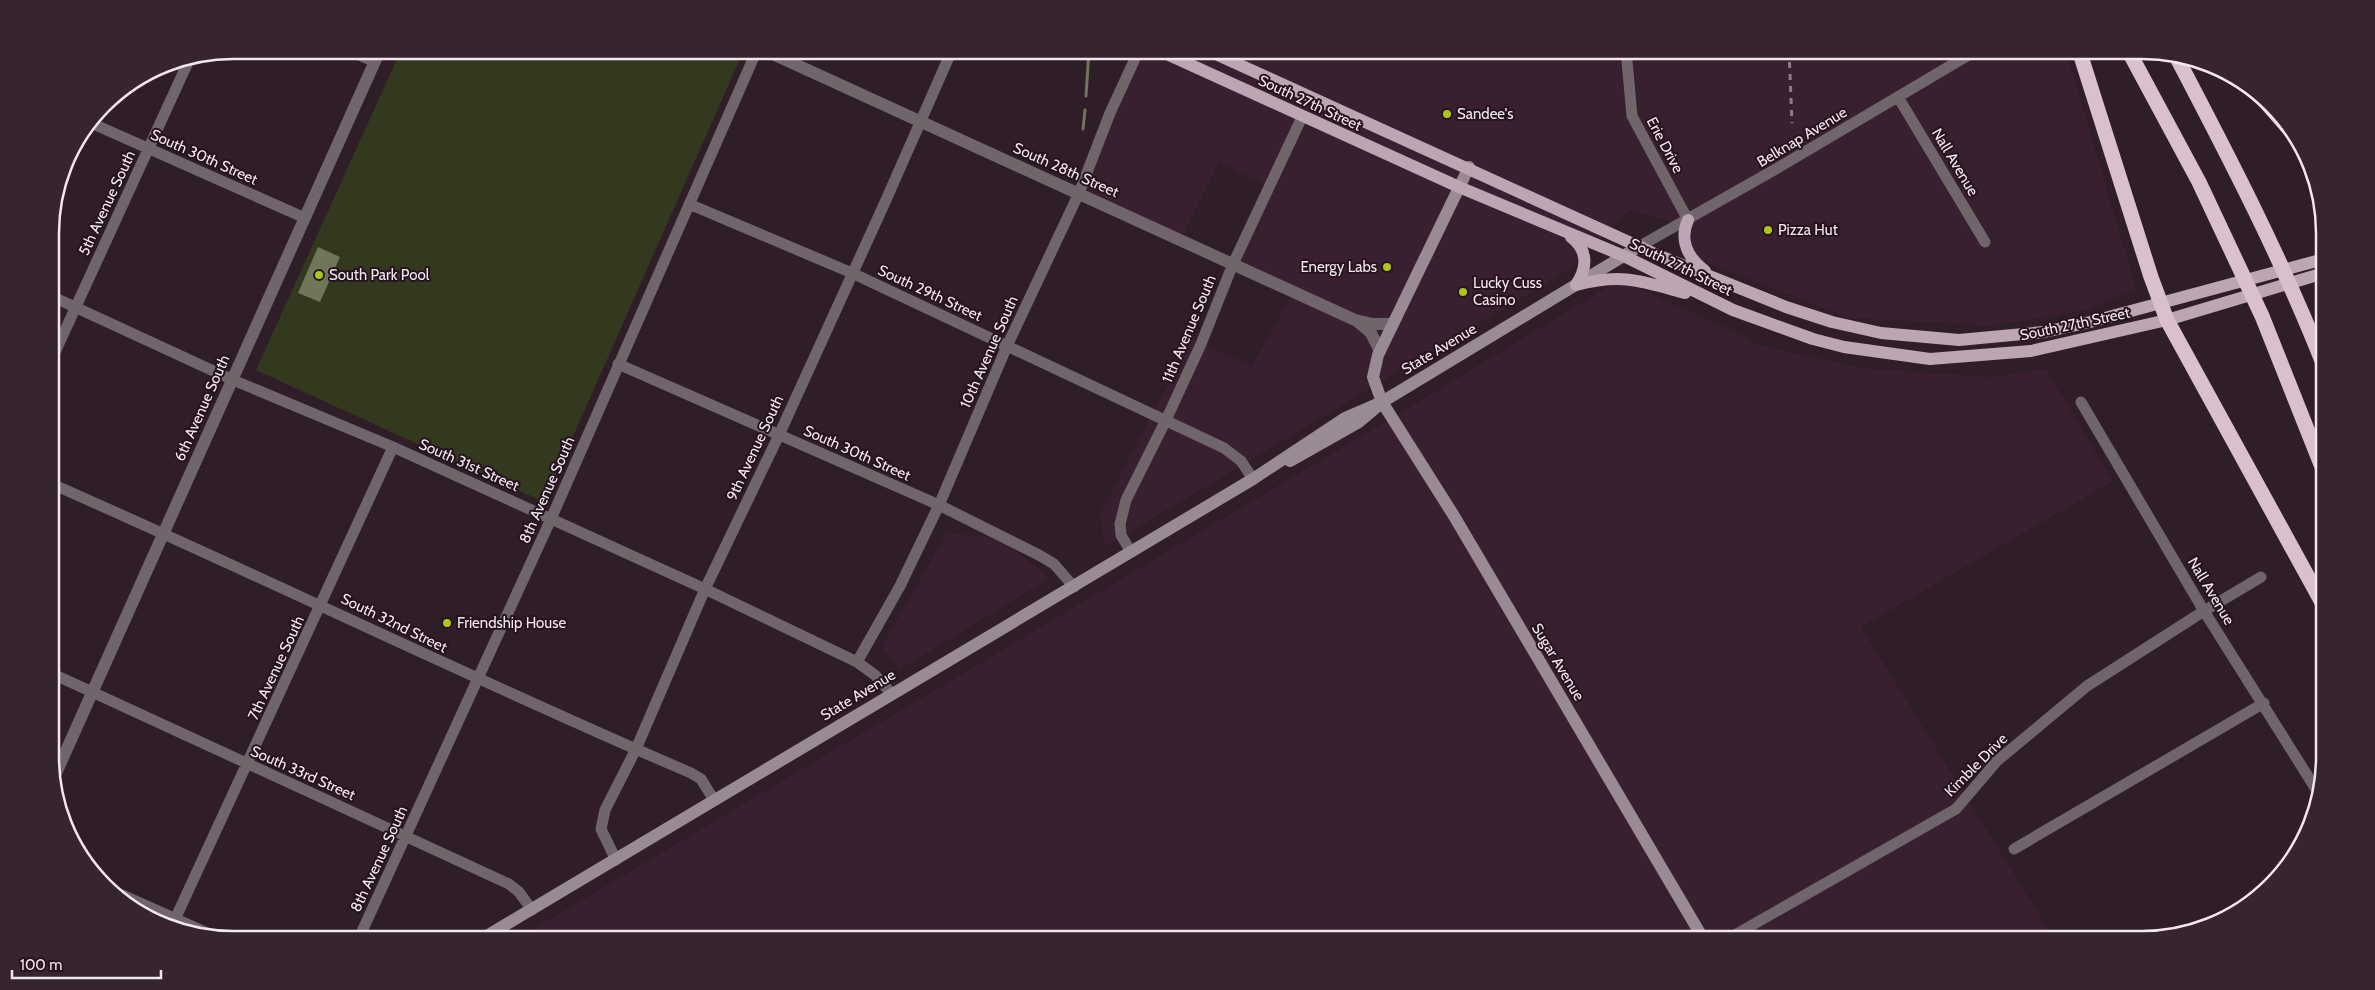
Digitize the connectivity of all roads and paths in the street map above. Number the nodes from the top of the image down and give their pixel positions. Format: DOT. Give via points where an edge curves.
graph roads {
  1 [pos="368,59"];
  2 [pos="376,59"];
  3 [pos="753,59"];
  4 [pos="784,59"];
  5 [pos="948,59"];
  6 [pos="1135,59"];
  7 [pos="1177,59"];
  8 [pos="1227,59"];
  9 [pos="1627,59"];
  10 [pos="1962,59"];
  11 [pos="2082,59"];
  12 [pos="2133,59"];
  13 [pos="375,62"];
  14 [pos="2180,63"];
  15 [pos="187,65"];
  16 [pos="1898,97"];
  17 [pos="1302,117"];
  18 [pos="919,121"];
  19 [pos="96,125"];
  20 [pos="149,148"];
  21 [pos="1468,167"];
  22 [pos="1459,188"];
  23 [pos="1079,193"];
  24 [pos="689,204"];
  25 [pos="305,218"];
  26 [pos="1688,220"];
  27 [pos="1564,231"];
  28 [pos="1985,242"];
  29 [pos="1640,246"];
  30 [pos="1624,256"];
  31 [pos="2316,262"];
  32 [pos="1232,264"];
  33 [pos="852,273"];
  34 [pos="2316,275"];
  35 [pos="1715,278"];
  36 [pos="1576,285"];
  37 [pos="59,300"];
  38 [pos="1712,300"];
  39 [pos="2160,302"];
  40 [pos="76,308"];
  41 [pos="1355,320"];
  42 [pos="2167,320"];
  43 [pos="1393,324"];
  44 [pos="59,344"];
  45 [pos="1007,346"];
  46 [pos="2316,346"];
  47 [pos="1380,350"];
  48 [pos="618,364"];
  49 [pos="233,380"];
  50 [pos="1382,402"];
  51 [pos="2081,402"];
  52 [pos="1166,420"];
  53 [pos="779,435"];
  54 [pos="393,447"];
  55 [pos="2316,452"];
  56 [pos="1253,480"];
  57 [pos="59,487"];
  58 [pos="939,505"];
  59 [pos="551,519"];
  60 [pos="164,533"];
  61 [pos="1131,552"];
  62 [pos="2261,577"];
  63 [pos="1074,586"];
  64 [pos="705,589"];
  65 [pos="2316,592"];
  66 [pos="322,605"];
  67 [pos="2204,611"];
  68 [pos="857,662"];
  69 [pos="59,677"];
  70 [pos="478,680"];
  71 [pos="93,691"];
  72 [pos="891,693"];
  73 [pos="2264,703"];
  74 [pos="636,750"];
  75 [pos="248,765"];
  76 [pos="59,766"];
  77 [pos="2314,785"];
  78 [pos="714,800"];
  79 [pos="407,835"];
  80 [pos="2014,849"];
  81 [pos="616,860"];
  82 [pos="532,910"];
  83 [pos="174,921"];
  84 [pos="362,931"];
  85 [pos="496,931"];
  86 [pos="1699,931"];
  87 [pos="1742,931"];
  1 -- 13 [label="street"];
  2 -- 13 [label="street, 6th Avenue South"];
  3 -- 24 [label="street, 8th Avenue South"];
  4 -- 18 [label="street, South 28th Street"];
  5 -- 18 [label="street, 9th Avenue South"];
  6 -- 23 [label="street, 10th Avenue South"];
  7 -- 17 [label="main road, South 27th Street"];
  8 -- 21 [label="main road, South 27th Street"];
  9 -- 26 [label="street, Erie Drive" via="1632,116"];
  10 -- 16 [label="street, Belknap Avenue"];
  11 -- 39 [label="highway"];
  12 -- 55 [label="highway" via="2199,182 2262,316"];
  13 -- 25 [label="street, 6th Avenue South"];
  14 -- 46 [label="highway" via="2231,161 2298,300"];
  15 -- 20 [label="street, 5th Avenue South"];
  16 -- 26 [label="street, Belknap Avenue"];
  16 -- 28 [label="street, Nall Avenue"];
  17 -- 22 [label="main road, South 27th Street"];
  17 -- 32 [label="street, 11th Avenue South"];
  18 -- 23 [label="street, South 28th Street"];
  18 -- 33 [label="street, 9th Avenue South"];
  19 -- 20 [label="street, South 30th Street"];
  20 -- 25 [label="street, South 30th Street"];
  20 -- 40 [label="street, 5th Avenue South"];
  21 -- 22 [label="main road, Sugar Avenue"];
  21 -- 29 [label="main road, South 27th Street"];
  22 -- 27 [label="main road, South 27th Street"];
  22 -- 43 [label="main road, Sugar Avenue"];
  23 -- 32 [label="street, South 28th Street"];
  23 -- 45 [label="street, 10th Avenue South"];
  24 -- 33 [label="street, South 29th Street"];
  24 -- 48 [label="street, 8th Avenue South"];
  25 -- 49 [label="street, 6th Avenue South"];
  26 -- 29 [label="street, Belknap Avenue"];
  26 -- 35 [label="main road" via="1684,235 1687,250 1695,262"];
  27 -- 30 [label="main road, South 27th Street"];
  27 -- 36 [label="main road" via="1579,245 1584,255 1583,273"];
  29 -- 30 [label="main road, State Avenue"];
  29 -- 35 [label="main road, South 27th Street"];
  30 -- 36 [label="main road, State Avenue"];
  30 -- 38 [label="main road, South 27th Street"];
  31 -- 39 [label="main road, South 27th Street"];
  32 -- 41 [label="street, South 28th Street"];
  32 -- 52 [label="street, 11th Avenue South" via="1201,344"];
  33 -- 45 [label="street, South 29th Street"];
  33 -- 53 [label="street, 9th Avenue South"];
  34 -- 42 [label="main road, South 27th Street"];
  35 -- 39 [label="main road, South 27th Street" via="1832,322 1881,333 1959,340 2044,332"];
  36 -- 38 [label="main road" via="1619,278"];
  36 -- 50 [label="main road, State Avenue"];
  37 -- 40 [label="street, South 31st Street"];
  38 -- 42 [label="main road, South 27th Street" via="1812,339 1888,355 1930,358 2031,351"];
  39 -- 42 [label="highway"];
  40 -- 44 [label="street, 5th Avenue South"];
  40 -- 49 [label="street, South 31st Street"];
  41 -- 43 [label="street, South 28th Street"];
  41 -- 47 [label="street, South 28th Street" via="1371,333"];
  42 -- 65 [label="highway"];
  43 -- 47 [label="main road, Sugar Avenue"];
  45 -- 52 [label="street, South 29th Street"];
  45 -- 58 [label="street, 10th Avenue South"];
  47 -- 50 [label="main road, Sugar Avenue" via="1373,377"];
  48 -- 53 [label="street, South 30th Street"];
  48 -- 59 [label="street, 8th Avenue South"];
  49 -- 54 [label="street, South 31st Street"];
  49 -- 60 [label="street, 6th Avenue South"];
  50 -- 56 [label="main road, State Avenue" via="1367,417 1326,442"];
  50 -- 86 [label="main road, Sugar Avenue" via="1459,525"];
  51 -- 67 [label="street, Nall Avenue"];
  52 -- 56 [label="street, South 29th Street" via="1228,450 1241,461"];
  52 -- 61 [label="street, 11th Avenue South" via="1121,515 1121,534"];
  53 -- 58 [label="street, South 30th Street"];
  53 -- 64 [label="street, 9th Avenue South"];
  54 -- 59 [label="street, South 31st Street"];
  54 -- 66 [label="street, 7th Avenue South"];
  56 -- 61 [label="main road, State Avenue"];
  57 -- 60 [label="street, South 32nd Street"];
  58 -- 63 [label="street, South 30th Street" via="1039,554 1054,564"];
  58 -- 68 [label="street, 10th Avenue South" via="900,586"];
  59 -- 64 [label="street, South 31st Street"];
  59 -- 70 [label="street, 8th Avenue South"];
  60 -- 66 [label="street, South 32nd Street"];
  60 -- 71 [label="street, 6th Avenue South"];
  61 -- 63 [label="main road, State Avenue"];
  62 -- 67 [label="street, Kimble Drive"];
  63 -- 72 [label="main road, State Avenue"];
  64 -- 68 [label="street, South 31st Street"];
  64 -- 74 [label="street, 9th Avenue South"];
  66 -- 70 [label="street, South 32nd Street"];
  66 -- 75 [label="street, 7th Avenue South"];
  67 -- 73 [label="street, Nall Avenue"];
  67 -- 87 [label="street, Kimble Drive" via="2087,686 1997,761 1956,808"];
  68 -- 72 [label="street, South 31st Street" via="875,675"];
  69 -- 71 [label="street, South 33rd Street"];
  70 -- 74 [label="street, South 32nd Street"];
  70 -- 79 [label="street, 8th Avenue South"];
  71 -- 75 [label="street, South 33rd Street"];
  71 -- 76 [label="street, 6th Avenue South"];
  72 -- 78 [label="main road, State Avenue"];
  73 -- 77 [label="street, Nall Avenue"];
  73 -- 80 [label="street"];
  74 -- 78 [label="street, South 32nd Street" via="701,779"];
  74 -- 81 [label="street, 9th Avenue South" via="602,822 601,829"];
  75 -- 79 [label="street, South 33rd Street"];
  75 -- 83 [label="street, 7th Avenue South"];
  78 -- 81 [label="main road, State Avenue"];
  79 -- 82 [label="street, South 33rd Street" via="509,884"];
  79 -- 84 [label="street, 8th Avenue South"];
  81 -- 82 [label="main road, State Avenue"];
  82 -- 85 [label="main road, State Avenue"];
}
